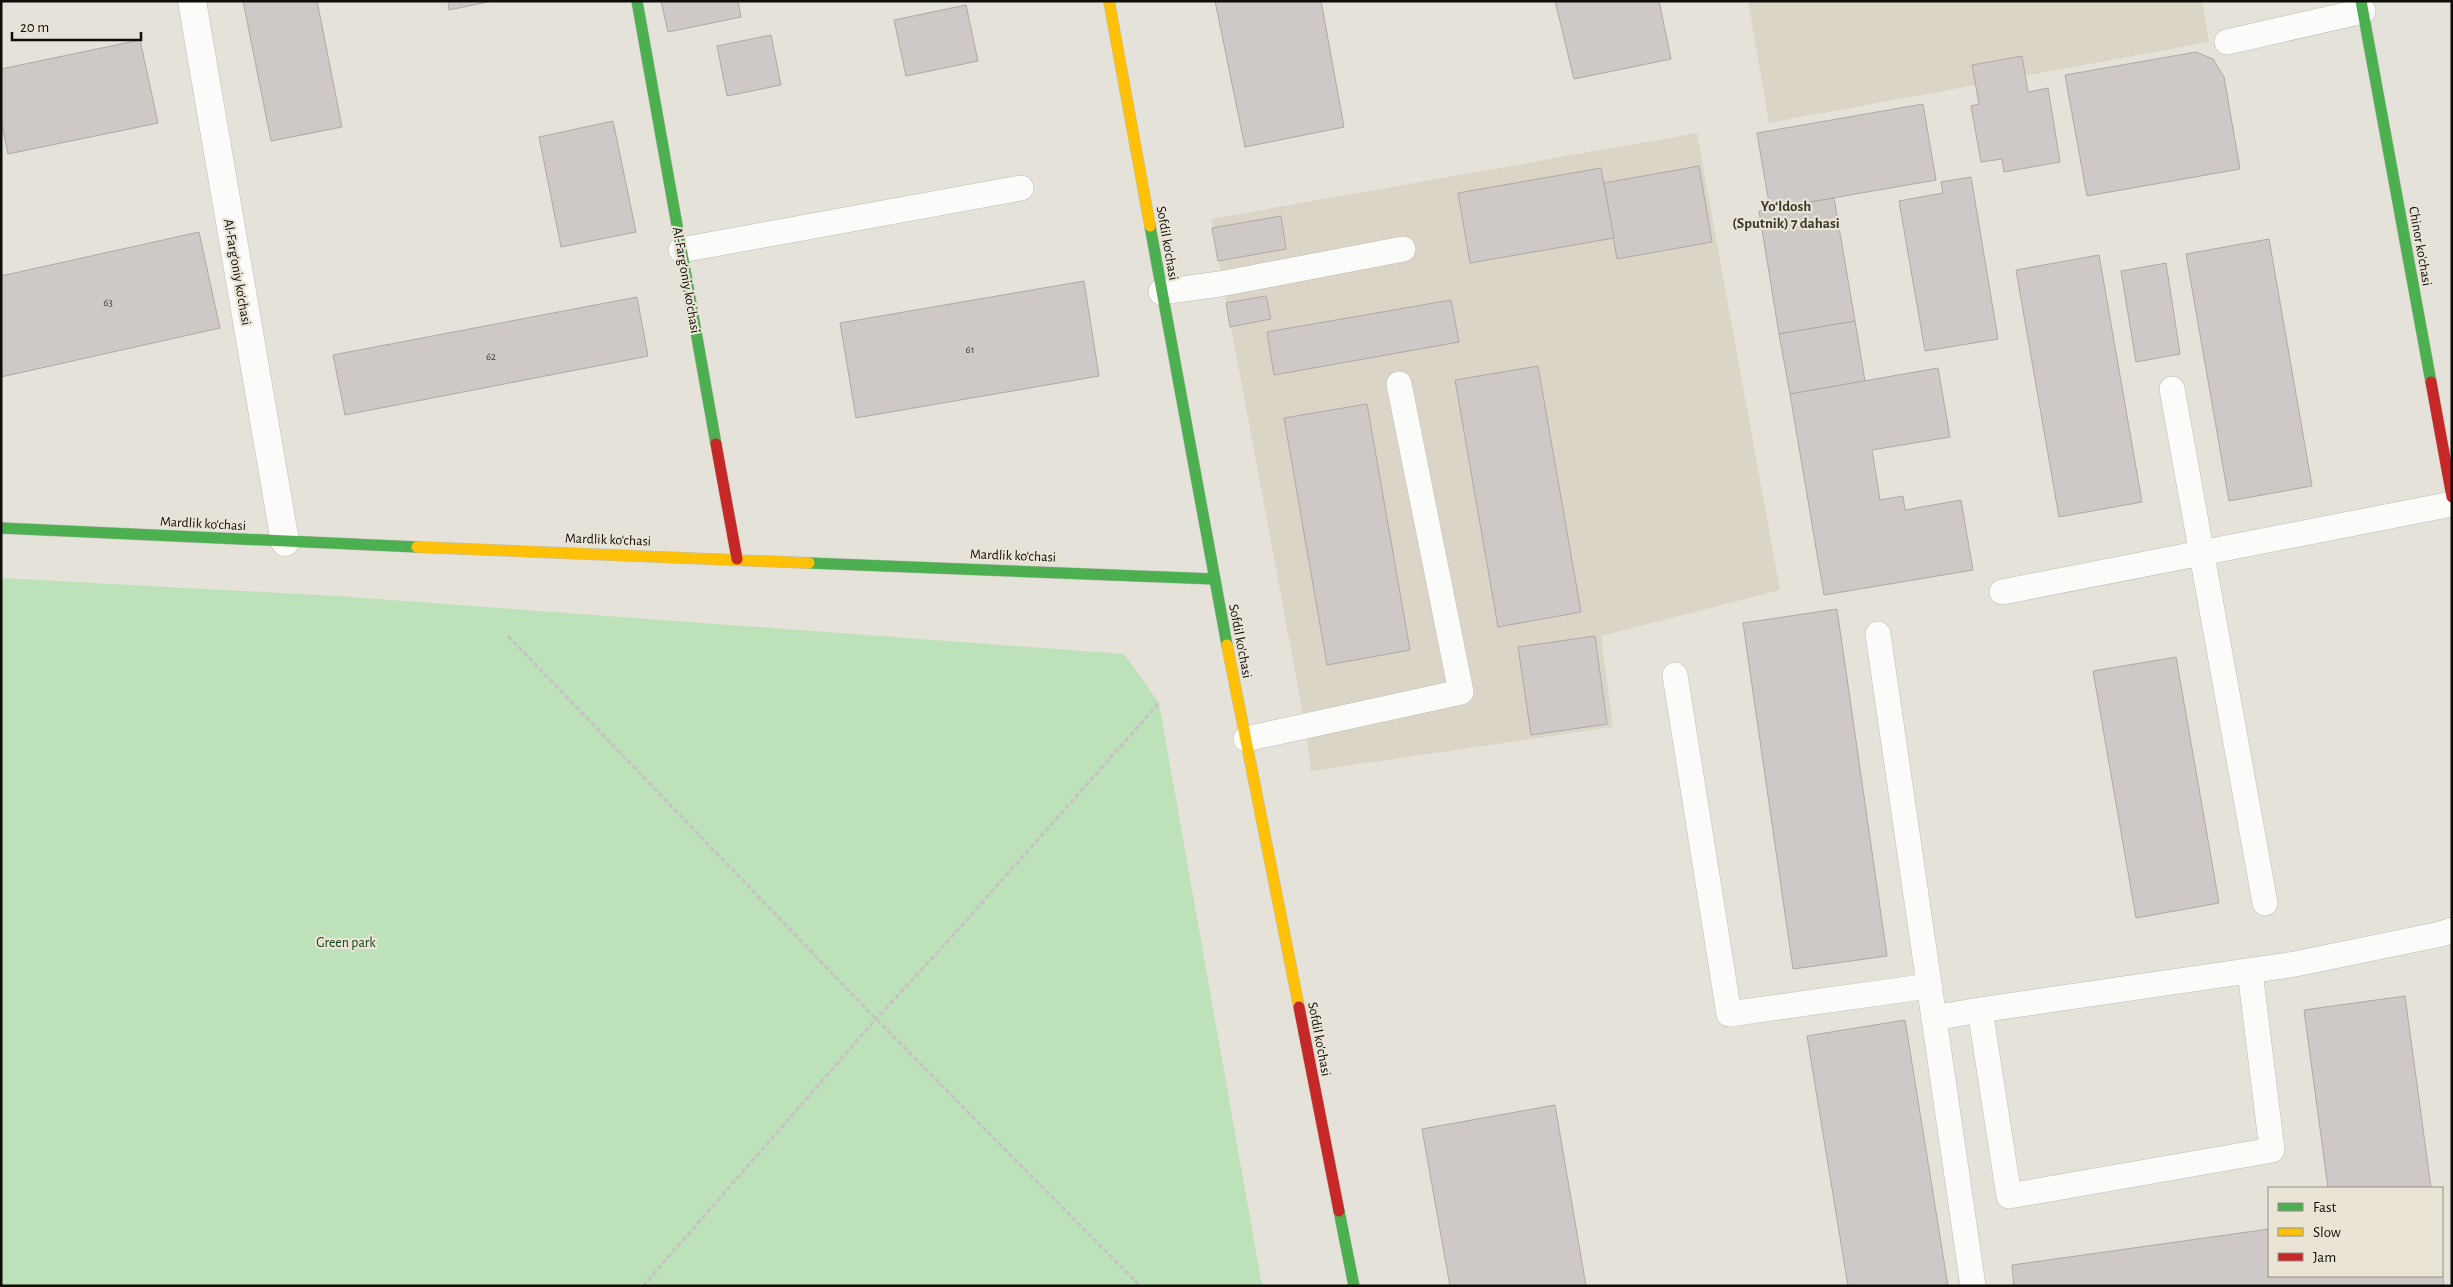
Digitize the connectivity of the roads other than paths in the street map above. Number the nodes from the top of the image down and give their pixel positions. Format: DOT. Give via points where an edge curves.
graph roads {
  1 [pos="192,1"];
  2 [pos="637,1"];
  3 [pos="1109,1"];
  4 [pos="2362,6"];
  5 [pos="2227,42"];
  6 [pos="1021,188"];
  7 [pos="1403,249"];
  8 [pos="681,250"];
  9 [pos="1162,292"];
  10 [pos="1400,384"];
  11 [pos="2172,389"];
  12 [pos="2452,497"];
  13 [pos="2452,504"];
  14 [pos="1,528"];
  15 [pos="285,542"];
  16 [pos="2202,553"];
  17 [pos="737,559"];
  18 [pos="1214,579"];
  19 [pos="2002,592"];
  20 [pos="1878,634"];
  21 [pos="1675,675"];
  22 [pos="1246,739"];
  23 [pos="2265,903"];
  24 [pos="2452,930"];
  25 [pos="2250,971"];
  26 [pos="1929,986"];
  27 [pos="1980,1010"];
  28 [pos="1934,1018"];
  29 [pos="1354,1286"];
  30 [pos="1973,1286"];
  1 -- 15 [label="street, Al-Farg‘oniy ko‘chasi"];
  2 -- 8 [label="street, Al-Farg‘oniy ko‘chasi"];
  3 -- 9 [label="street, Sofdil ko'chasi"];
  4 -- 5 [label="lane"];
  4 -- 12 [label="street, Chinor ko'chasi"];
  6 -- 8 [label="lane"];
  7 -- 9 [label="lane"];
  8 -- 17 [label="street, Al-Farg‘oniy ko‘chasi"];
  9 -- 18 [label="street, Sofdil ko'chasi"];
  10 -- 22 [label="lane" via="1461,692"];
  11 -- 16 [label="lane"];
  13 -- 16 [label="lane"];
  14 -- 15 [label="street, Mardlik ko‘chasi"];
  15 -- 17 [label="street, Mardlik ko‘chasi"];
  16 -- 19 [label="lane"];
  16 -- 23 [label="lane"];
  17 -- 18 [label="street, Mardlik ko‘chasi"];
  18 -- 22 [label="street, Sofdil ko'chasi"];
  20 -- 26 [label="lane"];
  21 -- 26 [label="lane" via="1729,1014"];
  22 -- 29 [label="street, Sofdil ko'chasi"];
  24 -- 25 [label="lane"];
  25 -- 27 [label="lane"];
  25 -- 27 [label="lane" via="2272,1150 2009,1196"];
  26 -- 28 [label="lane"];
  27 -- 28 [label="lane"];
  28 -- 30 [label="lane"];
}
